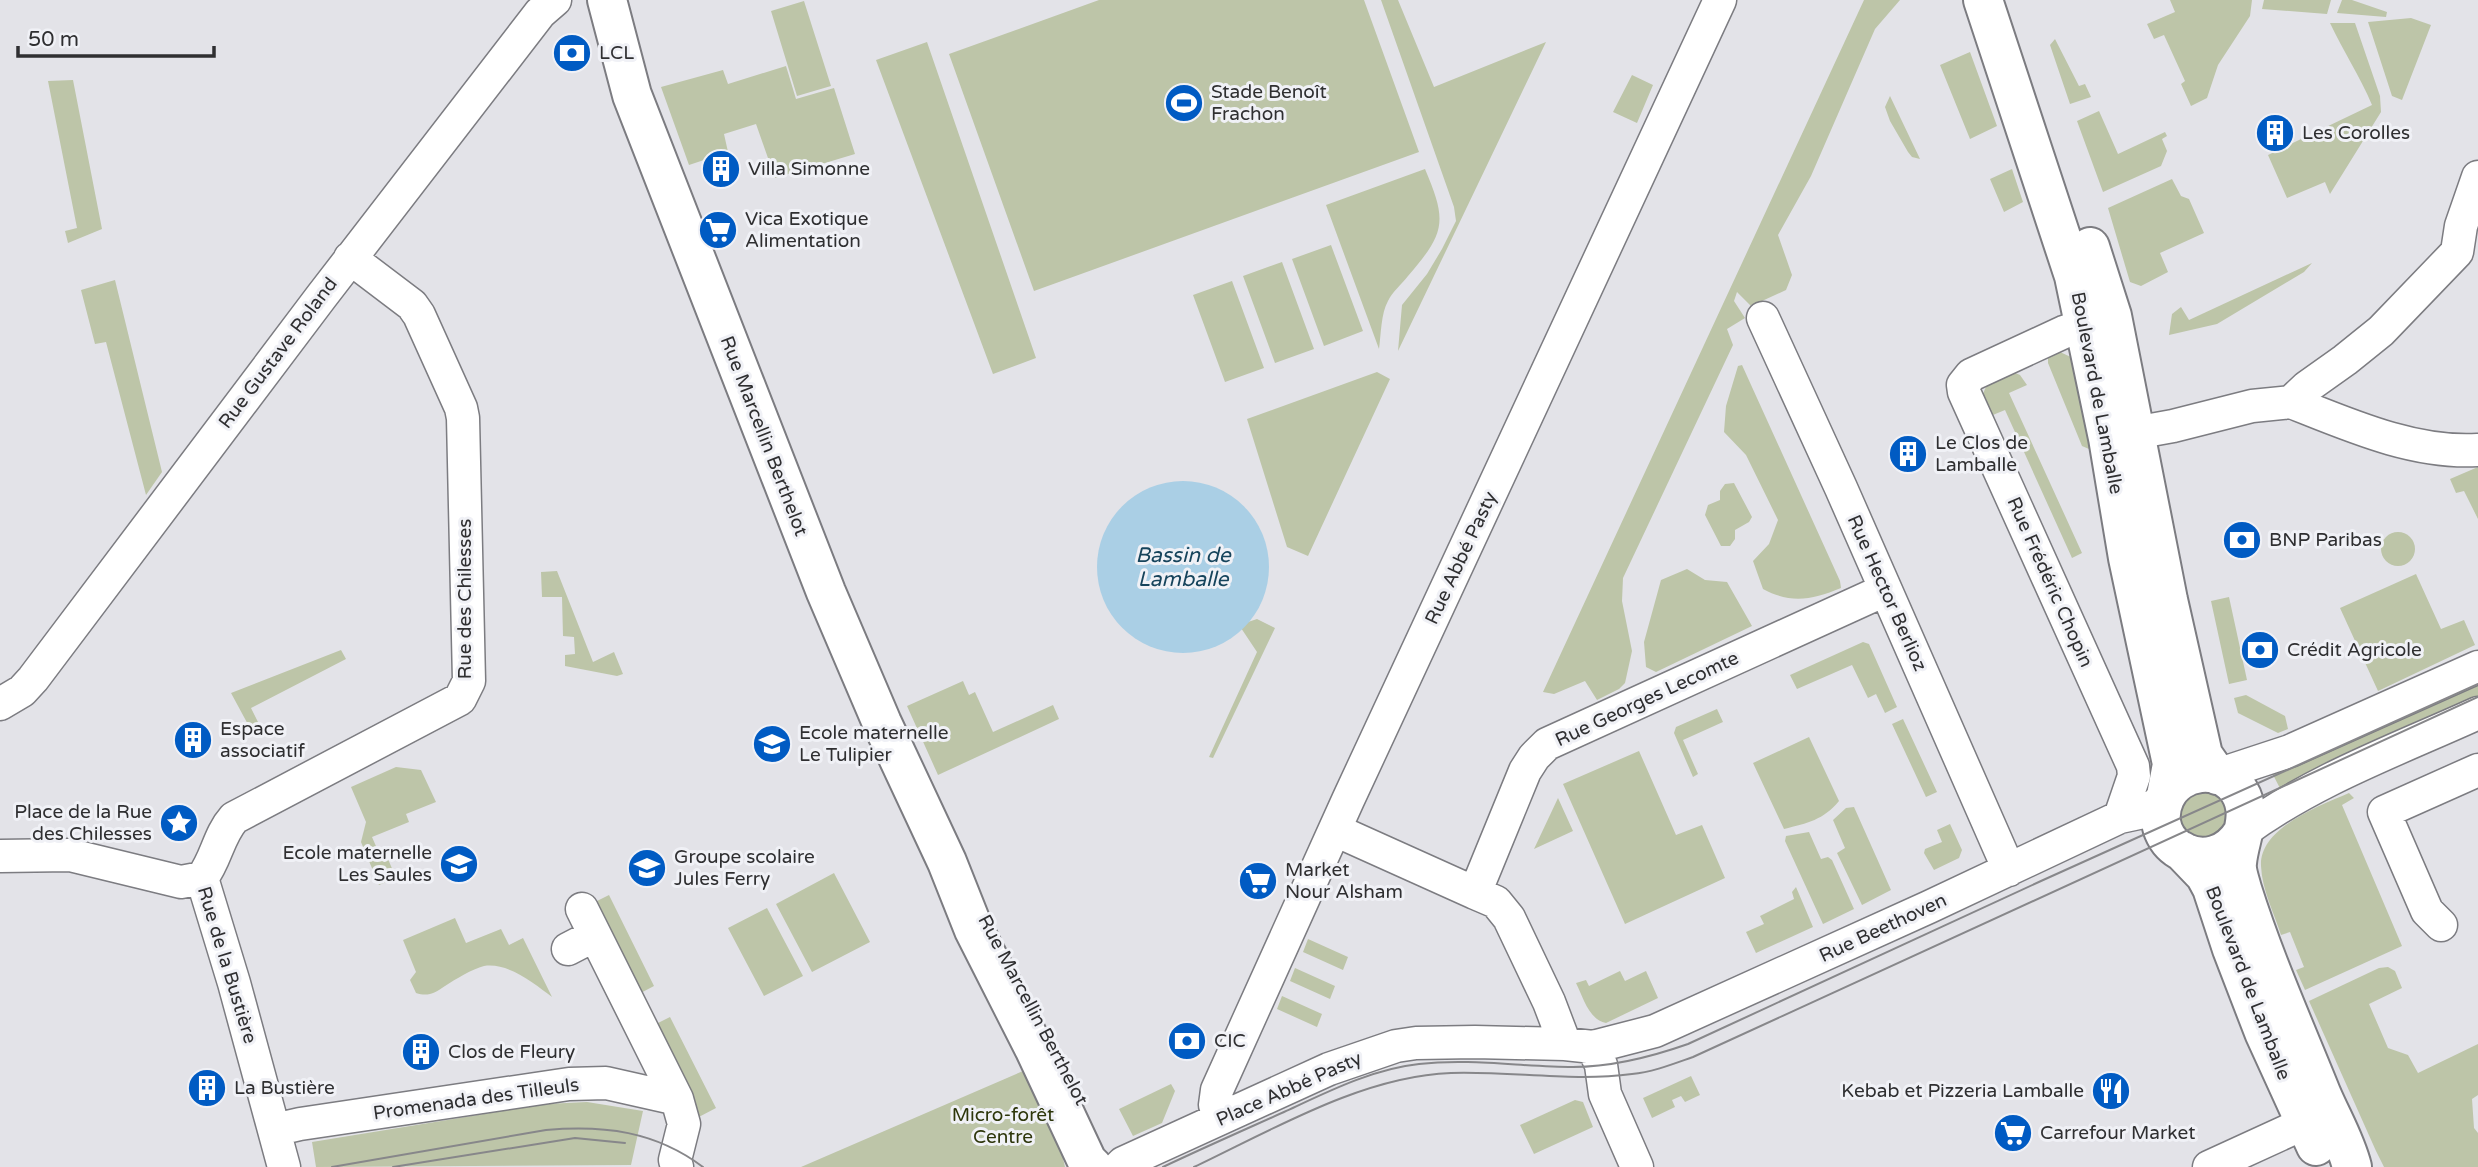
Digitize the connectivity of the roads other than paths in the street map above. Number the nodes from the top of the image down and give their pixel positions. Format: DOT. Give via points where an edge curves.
graph roads {
  1 [pos="555,0"];
  2 [pos="607,0"];
  3 [pos="1720,0"];
  4 [pos="1983,0"];
  5 [pos="2006,0"];
  6 [pos="2478,177"];
  7 [pos="2468,248"];
  8 [pos="350,258"];
  9 [pos="1763,318"];
  10 [pos="2098,321"];
  11 [pos="2291,402"];
  12 [pos="2122,435"];
  13 [pos="2478,450"];
  14 [pos="1885,590"];
  15 [pos="2478,667"];
  16 [pos="0,704"];
  17 [pos="2478,713"];
  18 [pos="2359,766"];
  19 [pos="2478,770"];
  20 [pos="2217,775"];
  21 [pos="2166,796"];
  22 [pos="2384,812"];
  23 [pos="2120,817"];
  24 [pos="1335,830"];
  25 [pos="2243,832"];
  26 [pos="2182,851"];
  27 [pos="0,856"];
  28 [pos="947,862"];
  29 [pos="2009,870"];
  30 [pos="202,878"];
  31 [pos="1475,893"];
  32 [pos="2441,925"];
  33 [pos="582,931"];
  34 [pos="1579,1046"];
  35 [pos="677,1099"];
  36 [pos="2317,1117"];
  37 [pos="1221,1118"];
  38 [pos="274,1130"];
  39 [pos="1111,1165"];
  40 [pos="285,1167"];
  41 [pos="677,1167"];
  42 [pos="1637,1167"];
  43 [pos="2209,1167"];
  44 [pos="2326,1167"];
  45 [pos="2352,1167"];
  1 -- 8 [label="street, Rue Gustave Roland" via="540,13"];
  2 -- 28 [label="street, Rue Marcellin Berthelot" via="632,95 758,421 858,668"];
  3 -- 24 [label="street, Rue Abbé Pasty"];
  4 -- 10 [label="street, Boulevard de Lamballe" via="2063,237"];
  5 -- 10 [label="street, Boulevard de Lamballe" via="2098,269"];
  6 -- 7 [label="street" via="2461,226"];
  7 -- 11 [label="street" via="2381,331"];
  8 -- 16 [label="street, Rue Gustave Roland" via="33,679"];
  8 -- 30 [label="street, Rue des Chilesses" via="412,305 461,408 469,681 460,699 234,818"];
  9 -- 14 [label="street, Rue Hector Berlioz"];
  10 -- 12 [label="street, Boulevard de Lamballe"];
  10 -- 23 [label="street, Rue Frédéric Chopin" via="1971,375 1963,385 2133,766"];
  11 -- 12 [label="street" via="2252,406"];
  11 -- 13 [label="street" via="2407,442"];
  12 -- 20 [label="street, Boulevard de Lamballe" via="2168,600 2203,755"];
  12 -- 21 [label="street, Boulevard de Lamballe" via="2128,558 2172,764"];
  14 -- 29 [label="street, Rue Hector Berlioz"];
  14 -- 31 [label="street, Rue Georges Lecomte" via="1547,744 1525,771"];
  15 -- 20 [label="street" via="2290,751"];
  17 -- 18 [label="street"];
  18 -- 22 [label="street"];
  18 -- 25 [label="street"];
  19 -- 22 [label="street"];
  20 -- 21 [label="street" via="2190,775"];
  20 -- 25 [label="street" via="2240,792 2246,813"];
  21 -- 23 [label="street, Rue Beethoven" via="2148,811"];
  21 -- 26 [label="street" via="2162,826"];
  22 -- 32 [label="street" via="2427,911"];
  23 -- 29 [label="street, Rue Beethoven"];
  24 -- 31 [label="street"];
  24 -- 37 [label="street, Rue Abbé Pasty" via="1217,1090 1215,1105"];
  25 -- 26 [label="street" via="2231,848 2216,856 2201,858"];
  25 -- 36 [label="street, Boulevard de Lamballe" via="2236,866"];
  26 -- 36 [label="street, Boulevard de Lamballe" via="2206,875 2250,996"];
  27 -- 30 [label="street, Rue de la Bustière" via="70,855 181,882"];
  28 -- 39 [label="street, Rue Marcellin Berthelot" via="986,919"];
  28 -- 39 [label="street, Rue Marcellin Berthelot" via="974,930 1087,1161"];
  29 -- 34 [label="street, Rue Beethoven" via="1698,1013 1654,1031"];
  30 -- 38 [label="street, Rue de la Bustière"];
  31 -- 34 [label="street" via="1496,902 1509,918 1549,1002"];
  33 -- 35 [label="street"];
  34 -- 37 [label="street, Place Abbé Pasty" via="1436,1042 1396,1046 1329,1069"];
  34 -- 42 [label="street" via="1601,1065 1605,1094"];
  35 -- 38 [label="street, Promenada des Tilleuls" via="606,1083 569,1084"];
  35 -- 41 [label="street" via="684,1124"];
  36 -- 43 [label="street"];
  36 -- 44 [label="street, Boulevard de Lamballe"];
  36 -- 45 [label="street, Boulevard de Lamballe"];
  37 -- 39 [label="street, Place Abbé Pasty"];
  38 -- 40 [label="street, Rue de la Bustière"];
}
